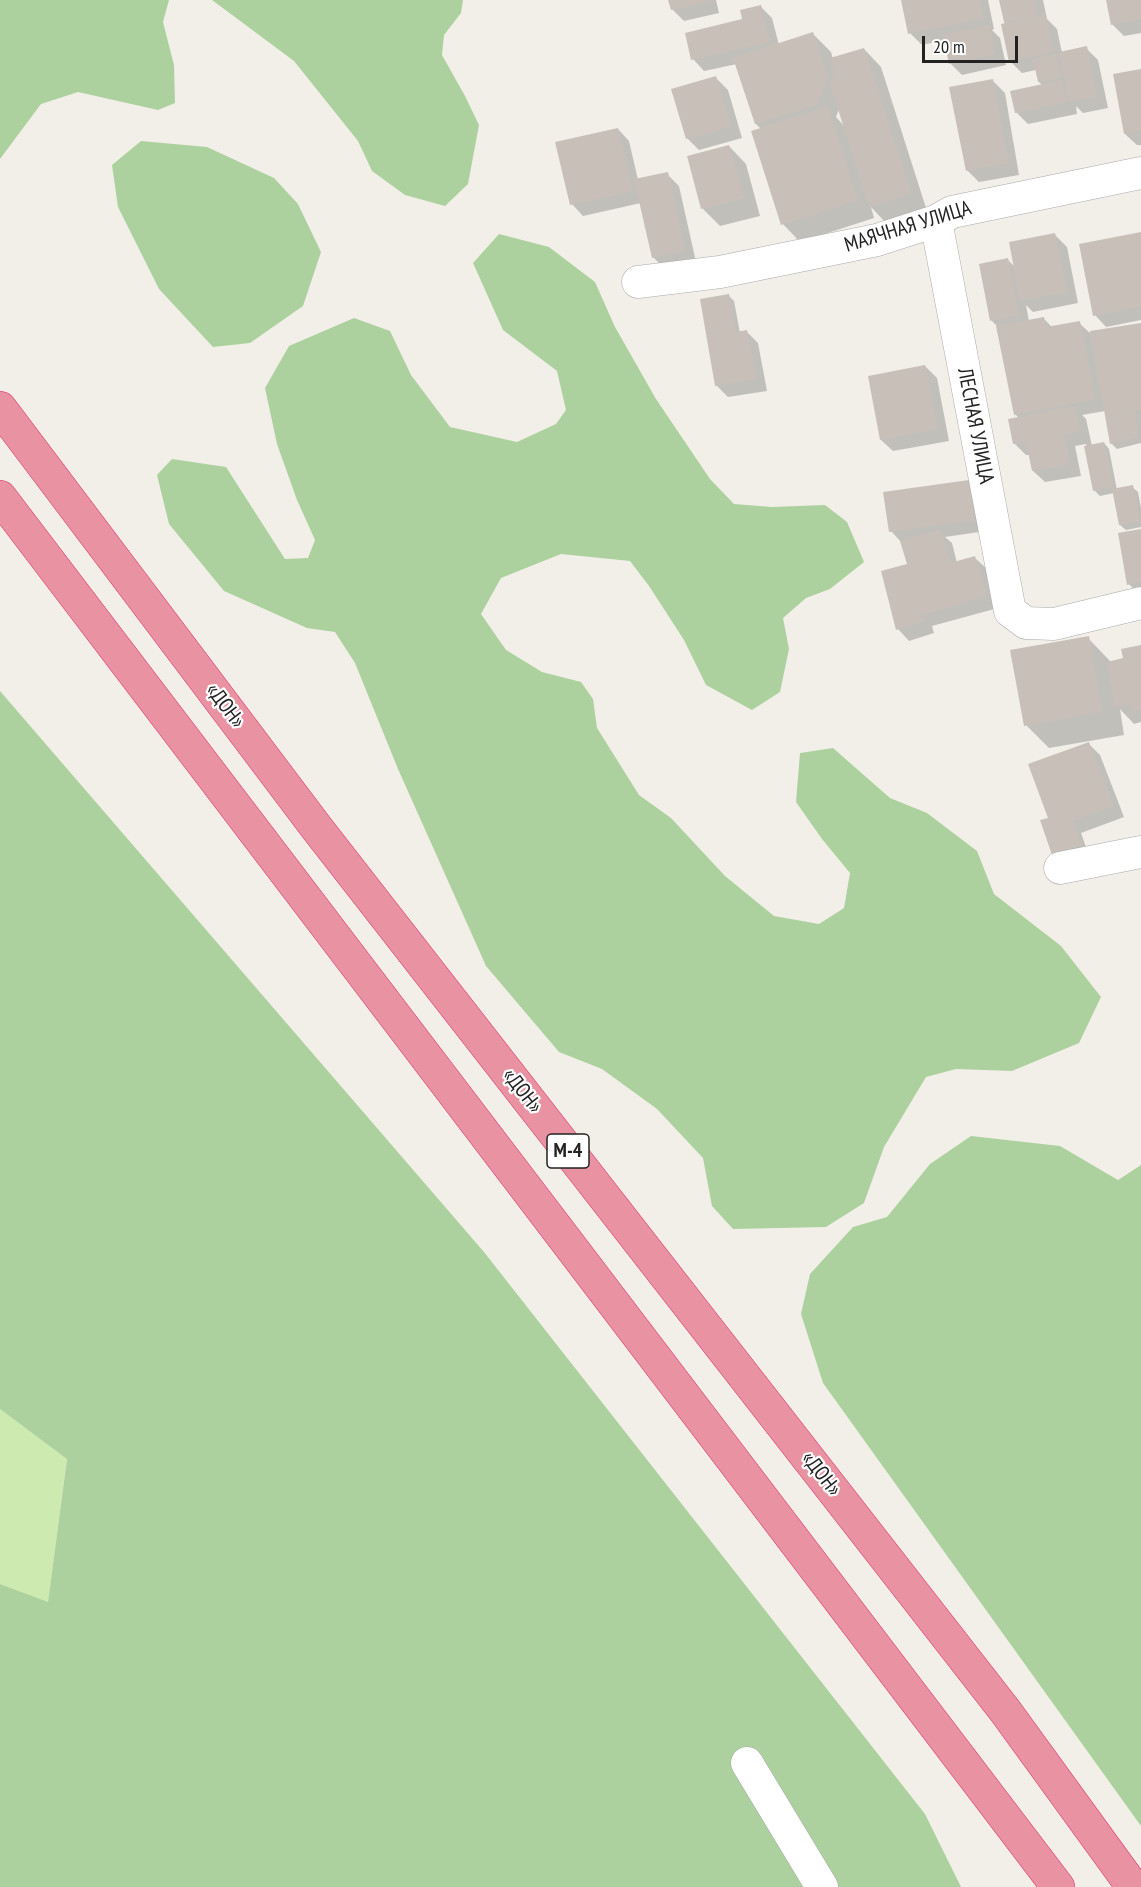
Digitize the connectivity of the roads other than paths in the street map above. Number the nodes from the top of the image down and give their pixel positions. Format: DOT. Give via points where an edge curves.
graph roads {
  1 [pos="1141,173"];
  2 [pos="936,221"];
  3 [pos="638,282"];
  4 [pos="0,408"];
  5 [pos="0,497"];
  6 [pos="1141,603"];
  7 [pos="1141,852"];
  8 [pos="1060,868"];
  9 [pos="747,1763"];
  10 [pos="822,1887"];
  11 [pos="1058,1887"];
  12 [pos="1134,1887"];
  1 -- 2 [label="street, МАЯЧНАЯ УЛИЦА" via="952,212"];
  2 -- 3 [label="street, МАЯЧНАЯ УЛИЦА" via="877,240 720,272"];
  2 -- 6 [label="street, ЛЕСНАЯ УЛИЦА" via="1010,611 1026,623 1054,624"];
  4 -- 12 [label="highway, «ДОН» / М-4" via="316,827 1006,1712"];
  5 -- 11 [label="highway, М-4"];
  7 -- 8 [label="street"];
  9 -- 10 [label="street"];
}
